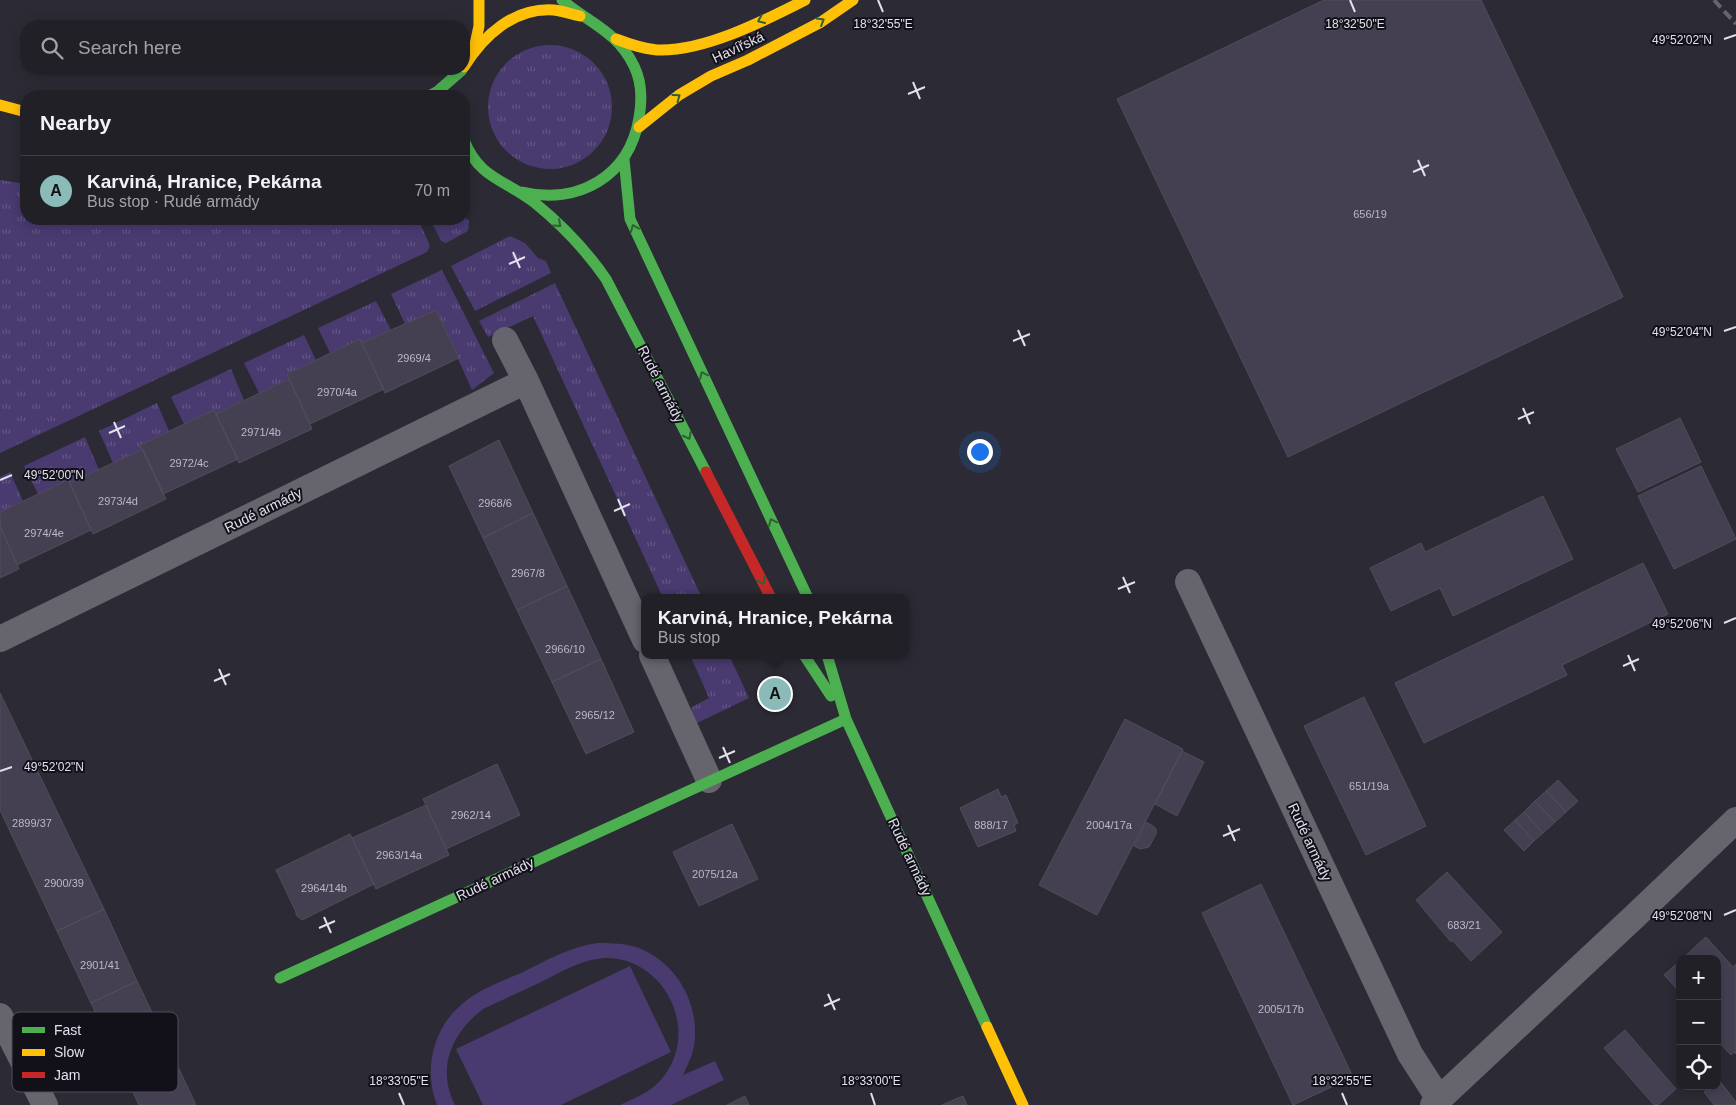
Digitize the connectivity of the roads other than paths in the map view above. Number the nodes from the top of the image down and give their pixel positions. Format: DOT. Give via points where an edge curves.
graph roads {
  1 [pos="478,0"];
  2 [pos="562,0"];
  3 [pos="805,0"];
  4 [pos="853,0"];
  5 [pos="580,16"];
  6 [pos="616,39"];
  7 [pos="474,49"];
  8 [pos="470,56"];
  9 [pos="456,75"];
  10 [pos="461,75"];
  11 [pos="458,86"];
  12 [pos="440,90"];
  13 [pos="0,105"];
  14 [pos="20,110"];
  15 [pos="639,127"];
  16 [pos="470,150"];
  17 [pos="624,159"];
  18 [pos="470,160"];
  19 [pos="478,164"];
  20 [pos="522,192"];
  21 [pos="505,340"];
  22 [pos="526,381"];
  23 [pos="1188,582"];
  24 [pos="769,594"];
  25 [pos="806,594"];
  26 [pos="641,631"];
  27 [pos="0,639"];
  28 [pos="654,659"];
  29 [pos="807,659"];
  30 [pos="828,659"];
  31 [pos="846,719"];
  32 [pos="709,780"];
  33 [pos="1736,820"];
  34 [pos="280,978"];
  35 [pos="0,1016"];
  36 [pos="12,1040"];
  37 [pos="38,1092"];
  38 [pos="1436,1102"];
  39 [pos="45,1105"];
  40 [pos="1023,1105"];
  1 -- 7 [label="main road, Rudé armády" via="479,26"];
  2 -- 5 [label="main road, Rudé armády"];
  3 -- 6 [label="main road, Havířská, one-way" via="718,38 680,47 658,50"];
  15 -- 4 [label="main road, Havířská, one-way" via="679,95 711,76 821,22"];
  5 -- 6 [label="main road, Rudé armády" via="600,25"];
  5 -- 7 [label="main road, Rudé armády" via="551,10 522,14 495,28"];
  6 -- 15 [label="main road, Rudé armády" via="634,65 642,95"];
  7 -- 8 [label="main road, Rudé armády"];
  9 -- 12 [label="main road"];
  10 -- 11 [label="main road, Rudé armády"];
  13 -- 14 [label="main road"];
  15 -- 17 [label="main road, Rudé armády"];
  16 -- 19 [label="main road, Rudé armády"];
  17 -- 20 [label="main road, Rudé armády" via="604,179 578,192 550,196"];
  25 -- 17 [label="main road, one-way" via="630,219"];
  18 -- 19 [label="main road"];
  19 -- 20 [label="main road, Rudé armády" via="498,181"];
  20 -- 24 [label="main road, Rudé armády, one-way" via="560,225 606,278"];
  21 -- 22 [label="street"];
  22 -- 26 [label="street"];
  22 -- 27 [label="street, Rudé armády"];
  23 -- 38 [label="street, Rudé armády" via="1410,1054"];
  28 -- 32 [label="street"];
  29 -- 31 [label="main road, Rudé armády"];
  30 -- 31 [label="main road, Rudé armády"];
  31 -- 32 [label="main road, Rudé armády"];
  31 -- 40 [label="main road, Rudé armády"];
  32 -- 34 [label="main road, Rudé armády"];
  33 -- 38 [label="street, Rudé armády"];
  35 -- 36 [label="street"];
  37 -- 39 [label="street"];
}
